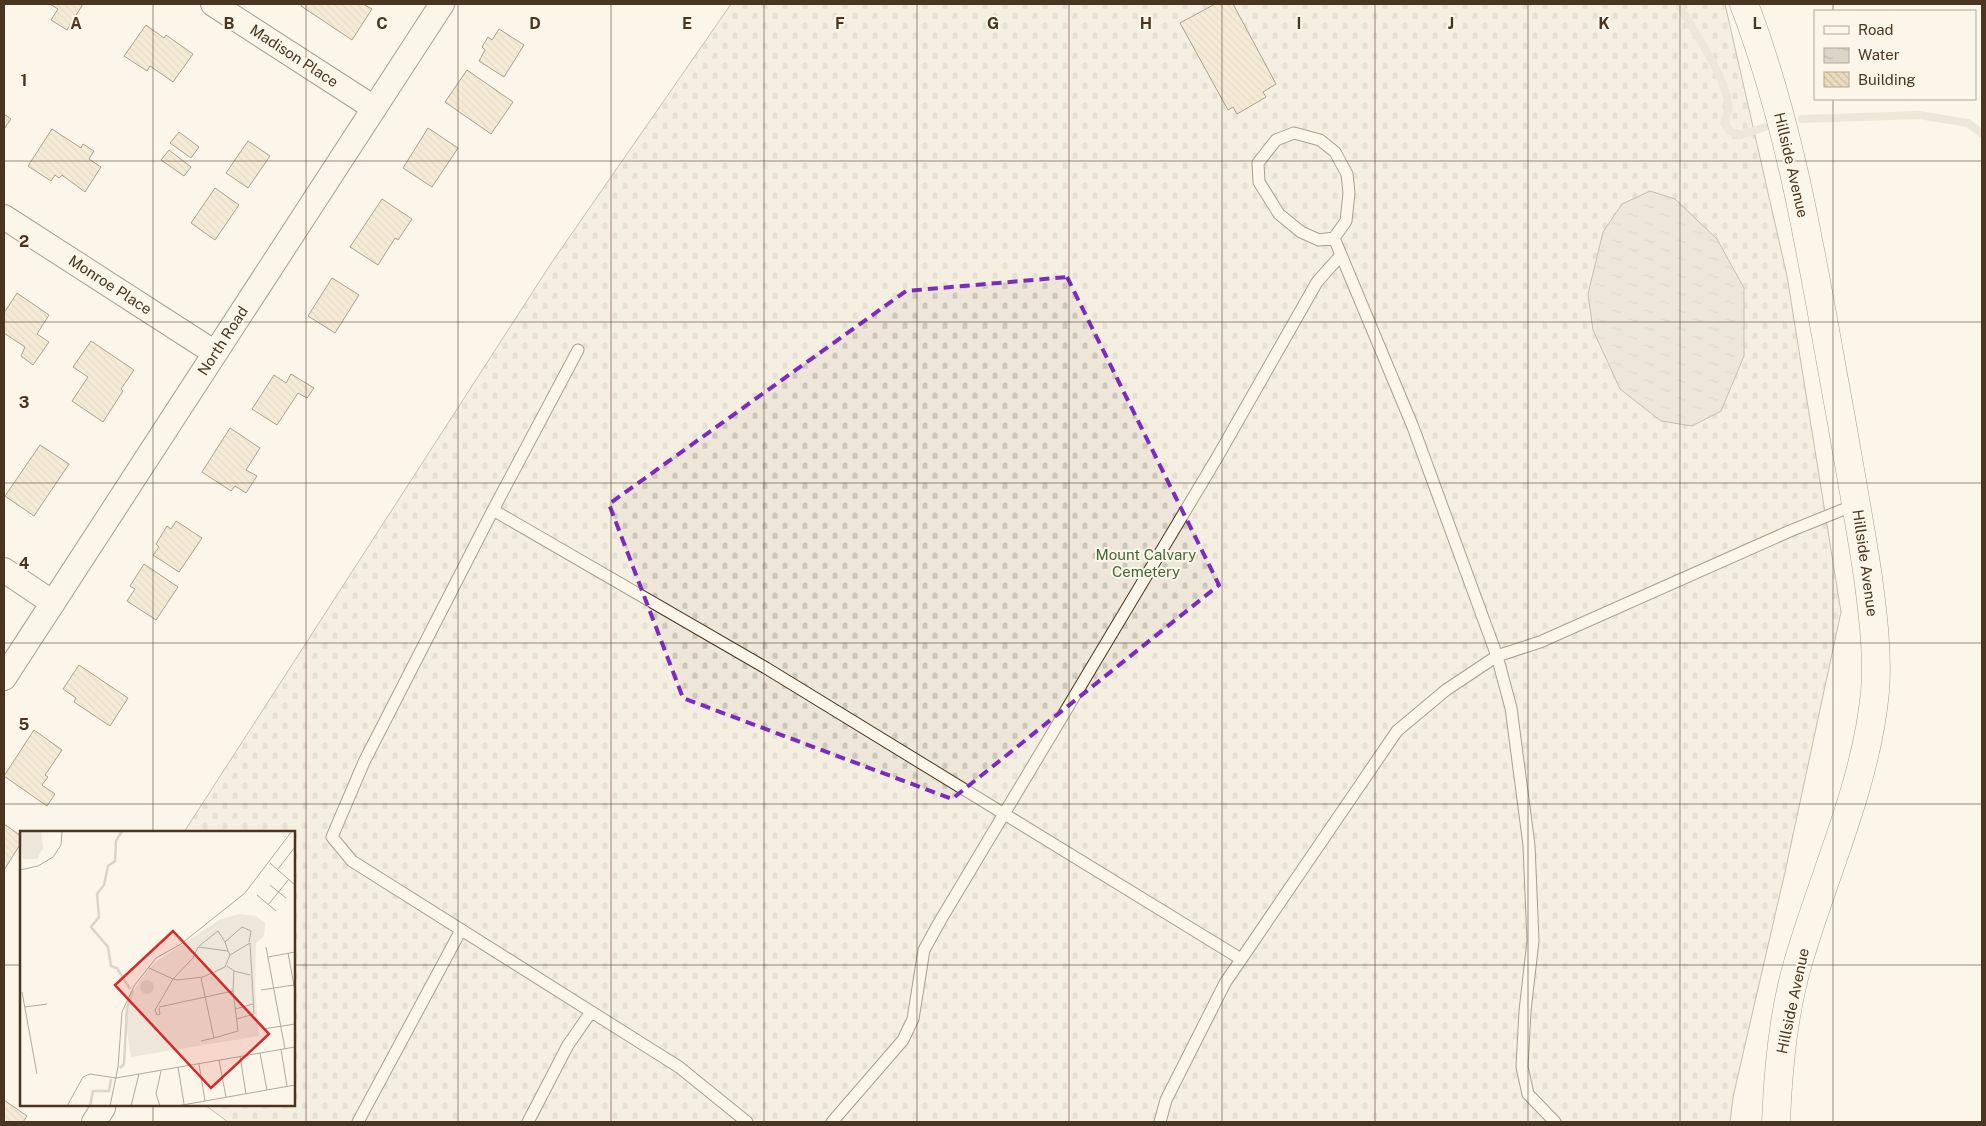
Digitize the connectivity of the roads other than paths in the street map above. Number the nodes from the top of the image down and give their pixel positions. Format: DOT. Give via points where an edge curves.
graph roads {
  1 [pos="213,4"];
  2 [pos="442,4"];
  3 [pos="1744,4"];
  4 [pos="374,108"];
  5 [pos="4,217"];
  6 [pos="1334,238"];
  7 [pos="1341,254"];
  8 [pos="578,350"];
  9 [pos="216,353"];
  10 [pos="1857,504"];
  11 [pos="493,510"];
  12 [pos="4,570"];
  13 [pos="53,602"];
  14 [pos="1497,656"];
  15 [pos="4,678"];
  16 [pos="1003,816"];
  17 [pos="461,930"];
  18 [pos="1241,959"];
  19 [pos="591,1012"];
  20 [pos="358,1122"];
  21 [pos="528,1122"];
  22 [pos="747,1122"];
  23 [pos="832,1122"];
  24 [pos="1160,1122"];
  25 [pos="1555,1122"];
  26 [pos="1776,1122"];
  1 -- 4 [label="street, Madison Place"];
  2 -- 4 [label="street, North Road"];
  3 -- 10 [label="main road, Hillside Avenue" via="1762,51 1799,194"];
  4 -- 9 [label="street, North Road"];
  5 -- 9 [label="street, Monroe Place"];
  6 -- 6 [label="lane" via="1346,221 1349,193 1347,174 1335,152 1320,140 1294,133 1276,140 1258,163 1259,182 1279,214 1301,232 1319,240"];
  6 -- 7 [label="lane"];
  7 -- 14 [label="lane" via="1413,427"];
  7 -- 16 [label="lane" via="1317,282 1218,456"];
  8 -- 11 [label="lane"];
  9 -- 13 [label="street, North Road"];
  10 -- 14 [label="lane" via="1540,642"];
  10 -- 26 [label="main road, Hillside Avenue" via="1874,626 1875,691 1865,756 1798,965 1786,1021"];
  11 -- 16 [label="lane" via="766,668"];
  11 -- 17 [label="lane" via="364,762 332,837 352,861"];
  12 -- 13 [label="street"];
  13 -- 15 [label="street, North Road"];
  14 -- 18 [label="lane" via="1446,690 1397,731"];
  14 -- 25 [label="lane" via="1511,708 1530,845 1533,941 1522,1067 1528,1094"];
  16 -- 18 [label="lane"];
  16 -- 23 [label="lane" via="924,950 915,1010 904,1040"];
  17 -- 19 [label="lane"];
  17 -- 20 [label="lane"];
  18 -- 24 [label="lane" via="1194,1043 1166,1100"];
  19 -- 21 [label="lane" via="568,1045"];
  19 -- 22 [label="lane" via="679,1067"];
}
